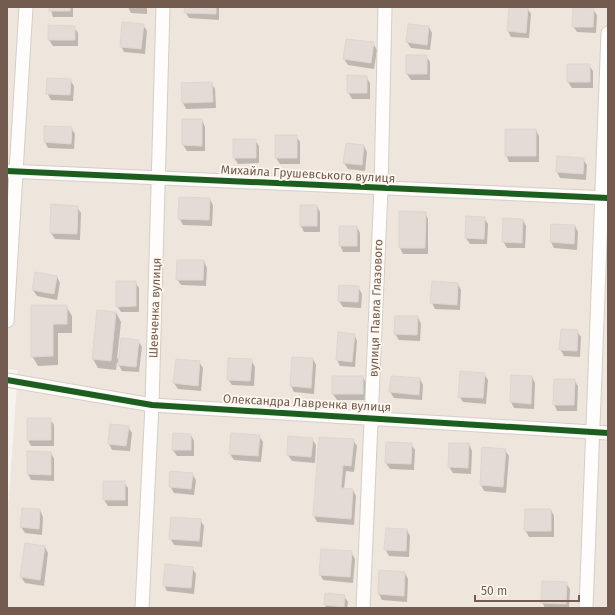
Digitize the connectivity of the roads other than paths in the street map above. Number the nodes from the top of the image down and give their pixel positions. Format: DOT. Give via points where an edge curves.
graph roads {
  1 [pos="26,7"];
  2 [pos="163,7"];
  3 [pos="385,7"];
  4 [pos="608,33"];
  5 [pos="11,171"];
  6 [pos="159,177"];
  7 [pos="381,189"];
  8 [pos="606,198"];
  9 [pos="7,321"];
  10 [pos="7,380"];
  11 [pos="152,405"];
  12 [pos="371,418"];
  13 [pos="592,432"];
  14 [pos="608,433"];
  15 [pos="142,608"];
  16 [pos="363,608"];
  17 [pos="586,608"];
  1 -- 5 [label="street"];
  2 -- 6 [label="street, Шевченка вулиця"];
  3 -- 7 [label="street, вулиця Павла Глазового"];
  4 -- 8 [label="street"];
  5 -- 6 [label="street, Михайла Грушевського вулиця"];
  5 -- 9 [label="street"];
  6 -- 7 [label="street, Михайла Грушевського вулиця"];
  6 -- 11 [label="street, Шевченка вулиця"];
  7 -- 8 [label="street, Михайла Грушевського вулиця"];
  7 -- 12 [label="street, вулиця Павла Глазового"];
  8 -- 13 [label="street"];
  10 -- 11 [label="street, Олександра Лавренка вулиця"];
  11 -- 12 [label="street, Олександра Лавренка вулиця"];
  11 -- 15 [label="street, Шевченка вулиця"];
  12 -- 13 [label="street, Олександра Лавренка вулиця"];
  12 -- 16 [label="street, вулиця Павла Глазового"];
  13 -- 14 [label="street, Олександра Лавренка вулиця"];
  13 -- 17 [label="street"];
}
